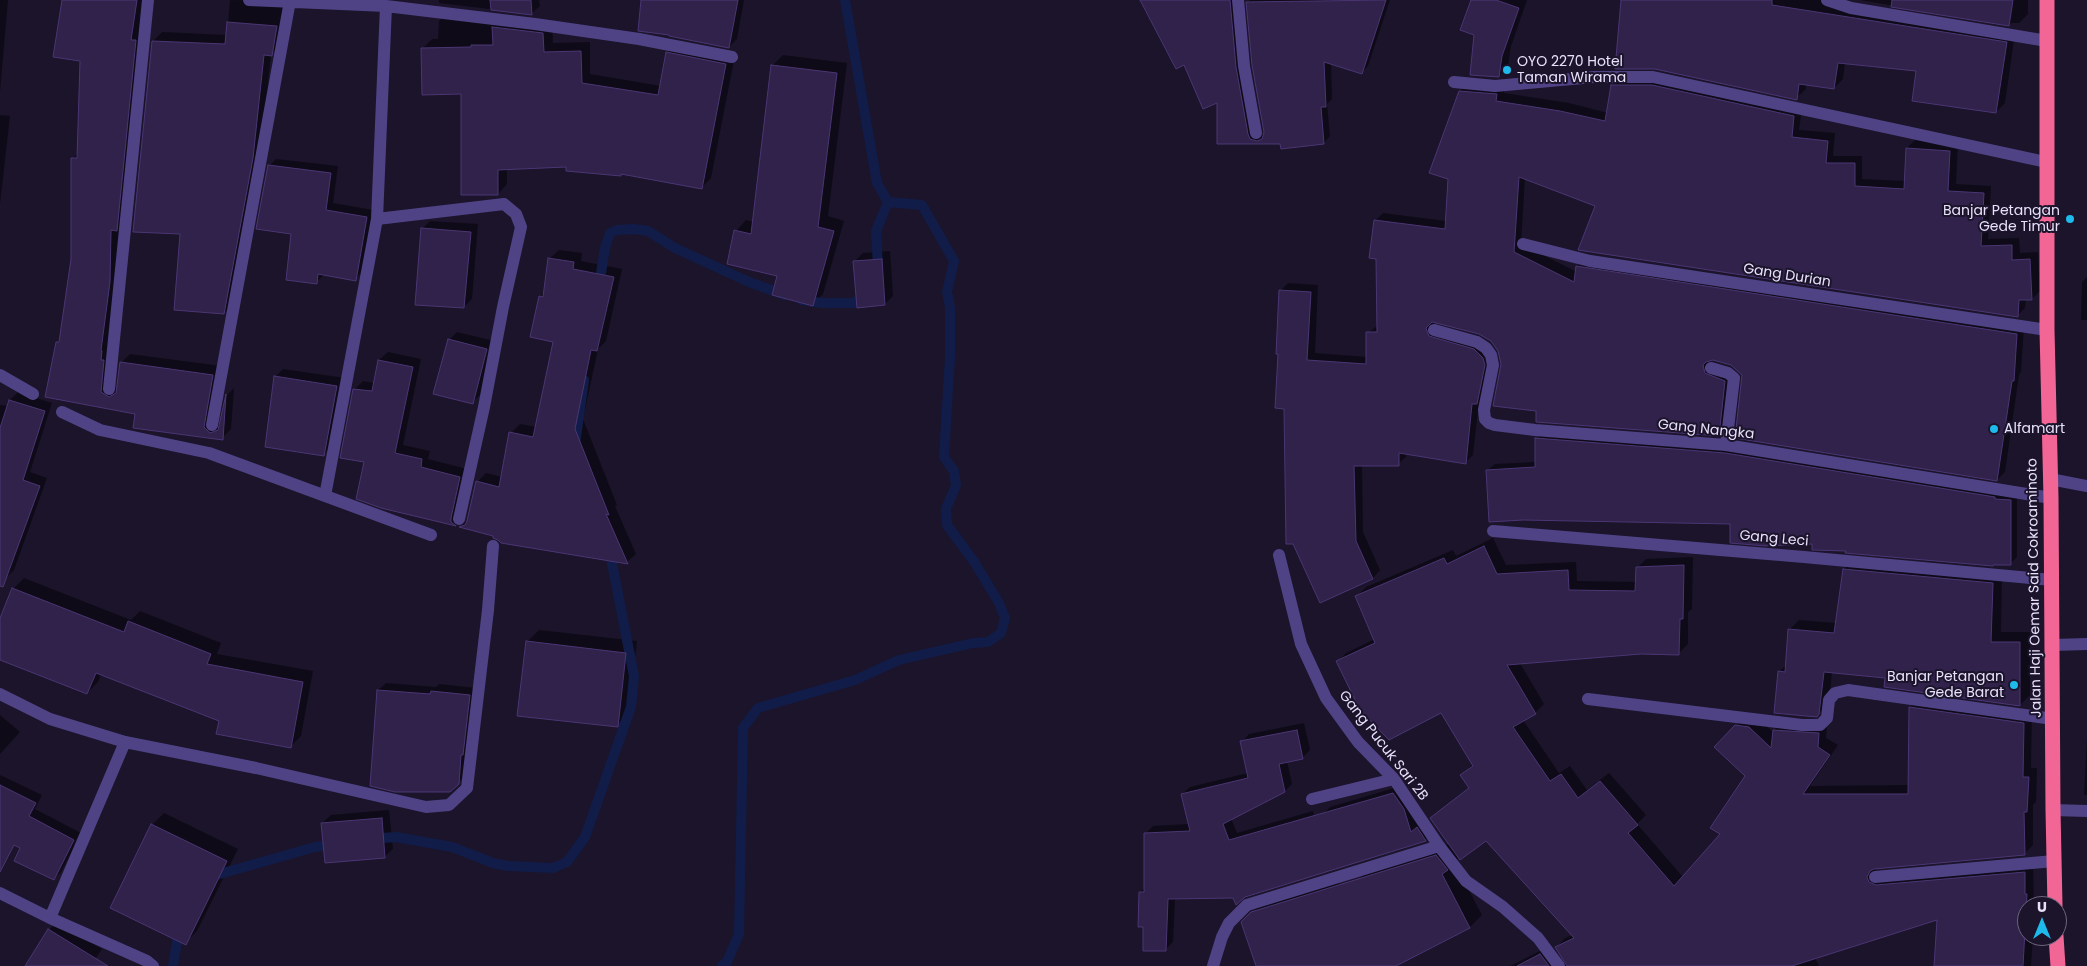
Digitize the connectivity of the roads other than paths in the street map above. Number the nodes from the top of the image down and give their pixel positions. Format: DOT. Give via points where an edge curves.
graph roads {
  1 [pos="148,0"];
  2 [pos="249,0"];
  3 [pos="1238,0"];
  4 [pos="1827,0"];
  5 [pos="2047,0"];
  6 [pos="290,1"];
  7 [pos="386,6"];
  8 [pos="2048,41"];
  9 [pos="732,57"];
  10 [pos="1454,82"];
  11 [pos="1256,133"];
  12 [pos="2046,162"];
  13 [pos="377,219"];
  14 [pos="1522,244"];
  15 [pos="1434,330"];
  16 [pos="2048,330"];
  17 [pos="1711,368"];
  18 [pos="0,375"];
  19 [pos="109,389"];
  20 [pos="33,394"];
  21 [pos="62,412"];
  22 [pos="212,425"];
  23 [pos="1726,446"];
  24 [pos="2050,479"];
  25 [pos="2087,486"];
  26 [pos="325,496"];
  27 [pos="2051,498"];
  28 [pos="459,519"];
  29 [pos="1493,531"];
  30 [pos="431,535"];
  31 [pos="493,546"];
  32 [pos="1279,555"];
  33 [pos="2052,580"];
  34 [pos="2087,644"];
  35 [pos="2053,645"];
  36 [pos="0,694"];
  37 [pos="1588,699"];
  38 [pos="2053,719"];
  39 [pos="125,742"];
  40 [pos="1394,779"];
  41 [pos="1312,799"];
  42 [pos="2053,810"];
  43 [pos="2087,811"];
  44 [pos="1439,846"];
  45 [pos="2054,861"];
  46 [pos="1875,878"];
  47 [pos="0,893"];
  48 [pos="2056,896"];
  49 [pos="50,918"];
  50 [pos="2057,946"];
  51 [pos="153,966"];
  52 [pos="1213,966"];
  53 [pos="1559,966"];
  54 [pos="2058,966"];
  1 -- 19 [label="street"];
  2 -- 6 [label="street"];
  3 -- 11 [label="street" via="1244,66"];
  4 -- 8 [label="street" via="1851,8"];
  5 -- 8 [label="highway, Jalan Haji Oemar Said Cokroaminoto"];
  6 -- 7 [label="street"];
  6 -- 22 [label="street"];
  7 -- 9 [label="street" via="639,39"];
  7 -- 13 [label="street"];
  8 -- 12 [label="highway, Jalan Haji Oemar Said Cokroaminoto"];
  10 -- 12 [label="street" via="1495,86 1594,76 1653,77"];
  12 -- 16 [label="highway, Jalan Haji Oemar Said Cokroaminoto"];
  13 -- 26 [label="street"];
  13 -- 28 [label="street" via="504,204 516,214 520,227"];
  14 -- 16 [label="street, Gang Durian" via="1590,261"];
  15 -- 23 [label="street, Gang Nangka" via="1477,342 1492,355 1484,410 1489,423 1535,430"];
  16 -- 24 [label="highway, Jalan Haji Oemar Said Cokroaminoto"];
  17 -- 23 [label="street" via="1734,378"];
  18 -- 20 [label="street"];
  21 -- 26 [label="street" via="100,430 209,453"];
  23 -- 27 [label="street, Gang Nangka"];
  24 -- 25 [label="street"];
  24 -- 27 [label="highway, Jalan Haji Oemar Said Cokroaminoto"];
  26 -- 30 [label="street"];
  27 -- 33 [label="highway, Jalan Haji Oemar Said Cokroaminoto"];
  29 -- 33 [label="street, Gang Leci"];
  31 -- 39 [label="street" via="467,788 449,806 426,806"];
  32 -- 40 [label="street, Gang Pucuk Sari 2B" via="1301,644 1326,698 1358,742"];
  33 -- 35 [label="highway, Jalan Haji Oemar Said Cokroaminoto"];
  34 -- 35 [label="street"];
  35 -- 38 [label="highway, Jalan Haji Oemar Said Cokroaminoto"];
  36 -- 39 [label="street" via="50,719"];
  37 -- 38 [label="street" via="1820,724 1827,718 1829,700 1835,693 1848,690"];
  38 -- 42 [label="highway, Jalan Haji Oemar Said Cokroaminoto"];
  39 -- 49 [label="street"];
  40 -- 41 [label="street"];
  40 -- 44 [label="street, Gang Pucuk Sari 2B"];
  42 -- 43 [label="street"];
  42 -- 45 [label="highway, Jalan Haji Oemar Said Cokroaminoto"];
  44 -- 52 [label="street" via="1247,905 1229,923"];
  44 -- 53 [label="street, Gang Pucuk Sari 2B" via="1466,881 1503,907 1538,938"];
  45 -- 46 [label="street"];
  45 -- 48 [label="highway, Jalan Haji Oemar Said Cokroaminoto"];
  47 -- 49 [label="street"];
  49 -- 51 [label="street"];
  50 -- 54 [label="highway"];
}
